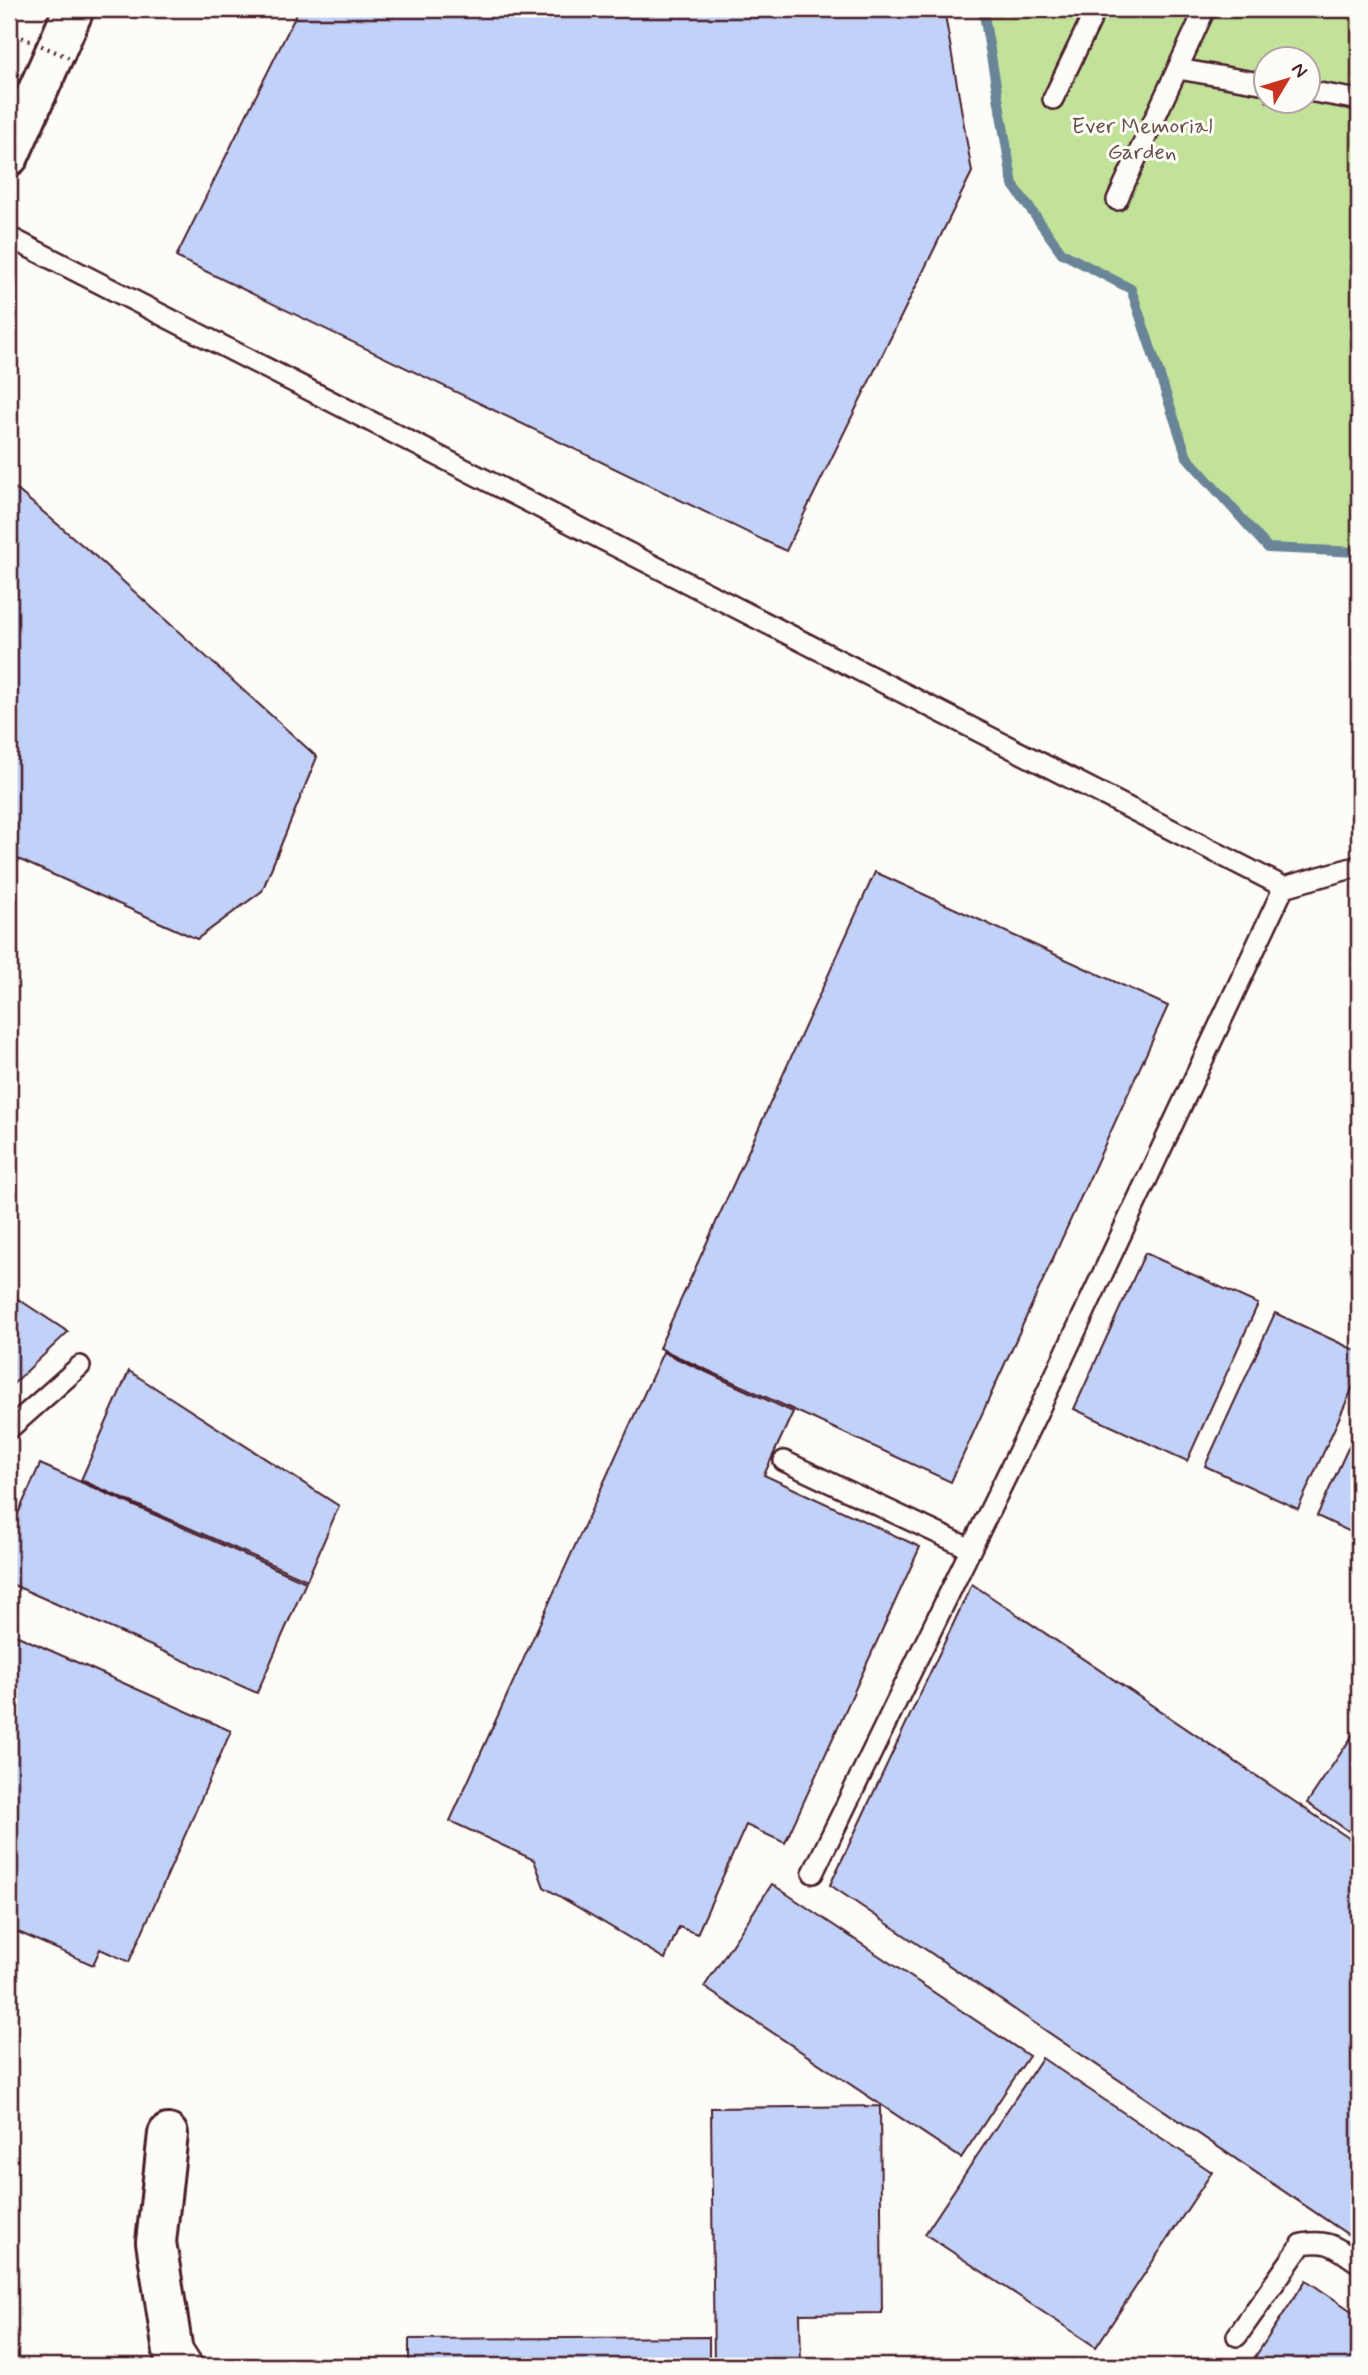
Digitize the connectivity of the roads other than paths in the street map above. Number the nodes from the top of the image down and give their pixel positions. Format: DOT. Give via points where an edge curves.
graph roads {
  1 [pos="75,9"];
  2 [pos="1096,9"];
  3 [pos="1205,9"];
  4 [pos="1178,69"];
  5 [pos="1252,82"];
  6 [pos="1322,93"];
  7 [pos="1053,99"];
  8 [pos="1359,100"];
  9 [pos="9,156"];
  10 [pos="1117,200"];
  11 [pos="9,237"];
  12 [pos="1359,866"];
  13 [pos="1284,887"];
  14 [pos="80,1366"];
  15 [pos="9,1429"];
  16 [pos="783,1461"];
  17 [pos="971,1549"];
  18 [pos="813,1873"];
  19 [pos="168,2134"];
  20 [pos="1359,2263"];
  21 [pos="1237,2336"];
  22 [pos="183,2366"];
  1 -- 9 [label="street"];
  2 -- 7 [label="lane"];
  3 -- 4 [label="lane"];
  4 -- 5 [label="lane"];
  4 -- 10 [label="lane"];
  6 -- 8 [label="lane"];
  11 -- 13 [label="lane"];
  12 -- 13 [label="lane"];
  13 -- 17 [label="lane"];
  14 -- 15 [label="lane"];
  16 -- 17 [label="lane"];
  17 -- 18 [label="lane"];
  19 -- 22 [label="street" via="156,2242 173,2352"];
  20 -- 21 [label="lane" via="1327,2243 1302,2244"];
}
